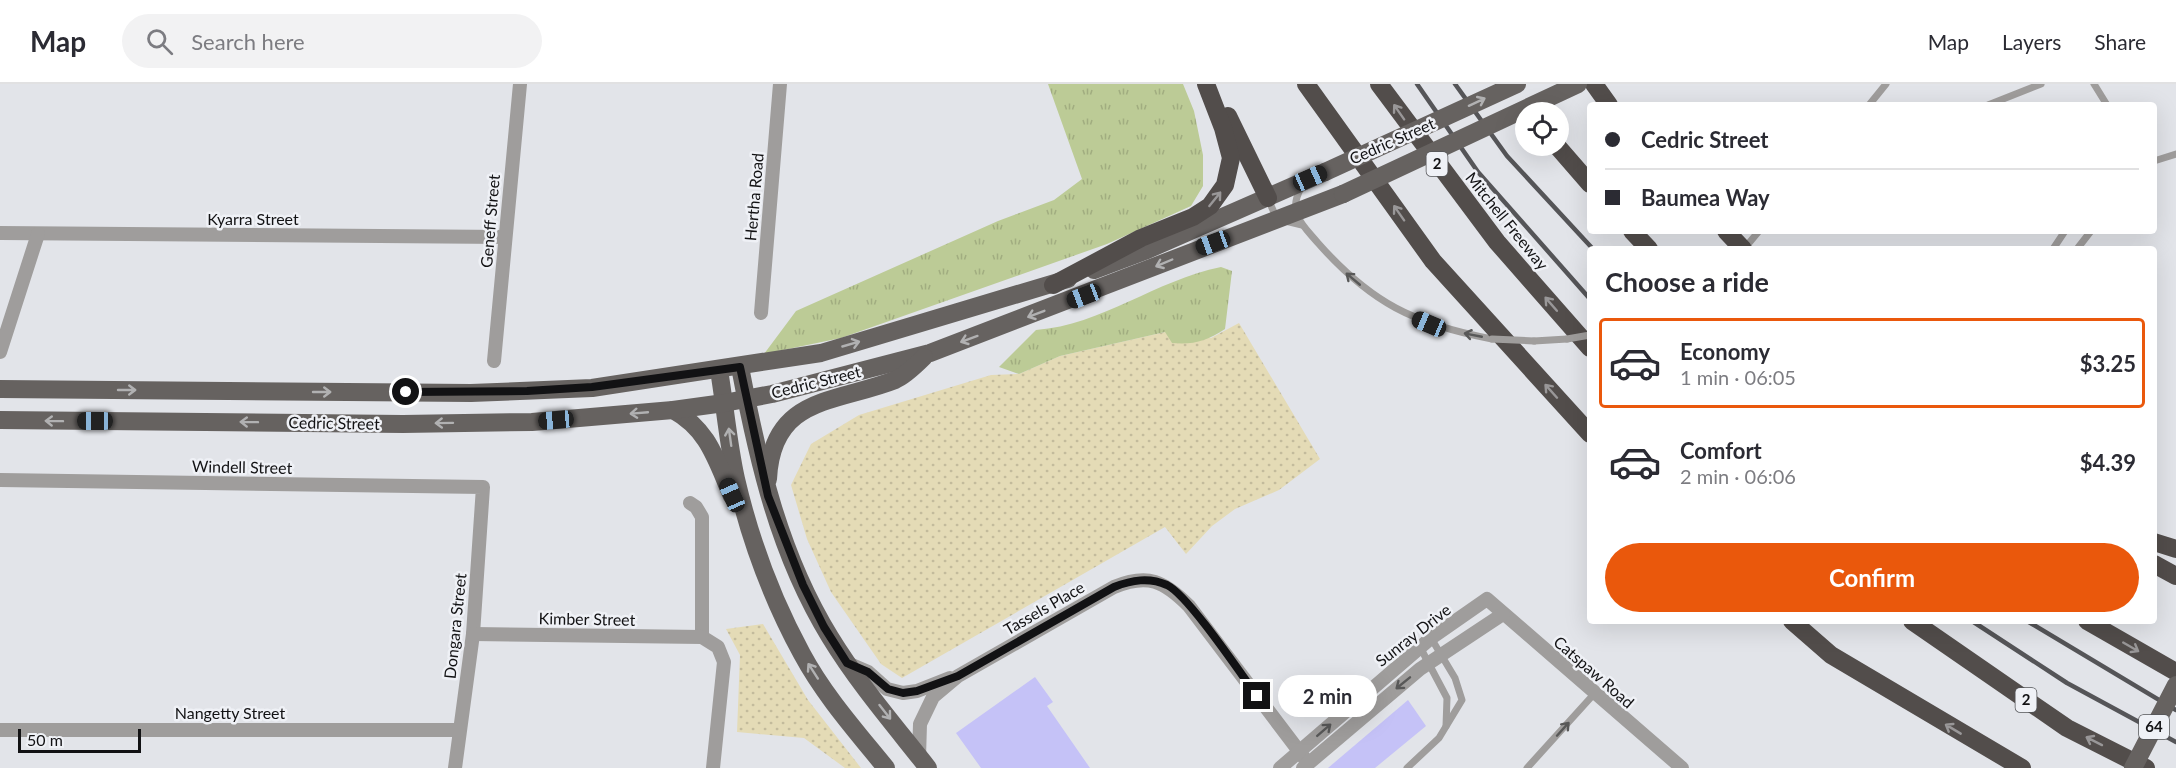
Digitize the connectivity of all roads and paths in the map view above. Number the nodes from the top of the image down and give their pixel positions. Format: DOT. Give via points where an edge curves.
graph roads {
  1 [pos="520,84"];
  2 [pos="780,84"];
  3 [pos="1206,84"];
  4 [pos="1306,84"];
  5 [pos="1379,84"];
  6 [pos="1509,84"];
  7 [pos="1517,84"];
  8 [pos="1578,84"];
  9 [pos="1594,84"];
  10 [pos="1886,84"];
  11 [pos="2041,84"];
  12 [pos="2094,84"];
  13 [pos="1523,102"];
  14 [pos="1607,102"];
  15 [pos="1871,102"];
  16 [pos="1996,102"];
  17 [pos="2105,102"];
  18 [pos="2176,154"];
  19 [pos="1566,156"];
  20 [pos="2157,160"];
  21 [pos="1325,172"];
  22 [pos="1587,181"];
  23 [pos="1268,198"];
  24 [pos="1277,219"];
  25 [pos="1299,219"];
  26 [pos="0,233"];
  27 [pos="38,234"];
  28 [pos="1635,234"];
  29 [pos="1729,234"];
  30 [pos="1757,234"];
  31 [pos="506,237"];
  32 [pos="1646,246"];
  33 [pos="1740,246"];
  34 [pos="1746,246"];
  35 [pos="1053,285"];
  36 [pos="761,313"];
  37 [pos="1587,335"];
  38 [pos="1587,345"];
  39 [pos="0,352"];
  40 [pos="930,353"];
  41 [pos="494,361"];
  42 [pos="740,367"];
  43 [pos="719,370"];
  44 [pos="0,389"];
  45 [pos="746,399"];
  46 [pos="724,403"];
  47 [pos="673,410"];
  48 [pos="0,420"];
  49 [pos="1587,431"];
  50 [pos="0,480"];
  51 [pos="483,487"];
  52 [pos="768,496"];
  53 [pos="690,503"];
  54 [pos="2157,543"];
  55 [pos="2176,549"];
  56 [pos="758,555"];
  57 [pos="2157,566"];
  58 [pos="2176,576"];
  59 [pos="1487,599"];
  60 [pos="1503,614"];
  61 [pos="1795,624"];
  62 [pos="1916,624"];
  63 [pos="2092,624"];
  64 [pos="473,634"];
  65 [pos="702,637"];
  66 [pos="1426,643"];
  67 [pos="1435,659"];
  68 [pos="847,663"];
  69 [pos="2176,672"];
  70 [pos="958,676"];
  71 [pos="2176,685"];
  72 [pos="1594,694"];
  73 [pos="1446,728"];
  74 [pos="0,730"];
  75 [pos="459,730"];
  76 [pos="1299,751"];
  77 [pos="1991,752"];
  78 [pos="924,762"];
  79 [pos="1305,766"];
  80 [pos="1529,766"];
  81 [pos="1679,767"];
  82 [pos="455,768"];
  83 [pos="713,768"];
  84 [pos="886,768"];
  85 [pos="1280,768"];
  86 [pos="1407,768"];
  87 [pos="2011,768"];
  88 [pos="2022,768"];
  89 [pos="2133,768"];
  90 [pos="2146,768"];
  1 -- 31 [label="street, Geneff Street"];
  2 -- 36 [label="street, Hertha Road"];
  3 -- 23 [label="highway" via="1232,122"];
  35 -- 3 [label="highway, one-way" via="1210,206 1225,185 1231,158"];
  49 -- 4 [label="highway, one-way" via="1433,261"];
  38 -- 5 [label="highway, Mitchell Freeway / 2, one-way" via="1497,242"];
  6 -- 13 [label="highway"];
  21 -- 7 [label="main road, Cedric Street, one-way, bridge"];
  8 -- 25 [label="main road, Cedric Street, bridge" via="1335,197"];
  9 -- 14 [label="highway"];
  10 -- 15 [label="lane"];
  11 -- 16 [label="lane"];
  12 -- 17 [label="lane"];
  18 -- 20 [label="lane"];
  19 -- 22 [label="highway"];
  21 -- 23 [label="main road, Cedric Street"];
  21 -- 25 [label="lane" via="1303,184 1295,199"];
  23 -- 24 [label="lane"];
  23 -- 35 [label="main road, Cedric Street"];
  24 -- 25 [label="main road, Cedric Street"];
  24 -- 40 [label="main road, Cedric Street, one-way"];
  37 -- 25 [label="lane, one-way, bridge" via="1512,340 1454,332 1401,312 1372,295 1341,269"];
  26 -- 27 [label="street, Kyarra Street"];
  27 -- 31 [label="street, Kyarra Street"];
  27 -- 39 [label="street"];
  28 -- 32 [label="highway"];
  29 -- 33 [label="highway"];
  30 -- 34 [label="lane"];
  31 -- 41 [label="street, Geneff Street"];
  42 -- 35 [label="main road, Cedric Street, one-way" via="821,353"];
  40 -- 45 [label="main road, Cedric Street"];
  40 -- 52 [label="main road" via="897,380 828,398 785,425 769,462"];
  42 -- 43 [label="main road, Cedric Street"];
  42 -- 45 [label="main road"];
  44 -- 43 [label="main road, Cedric Street, one-way" via="527,391 592,387"];
  43 -- 46 [label="main road"];
  45 -- 46 [label="main road, Cedric Street"];
  45 -- 52 [label="main road"];
  46 -- 47 [label="main road, Cedric Street"];
  56 -- 46 [label="main road, one-way" via="736,478"];
  47 -- 48 [label="main road, Cedric Street, one-way" via="532,422 403,424"];
  47 -- 56 [label="main road" via="691,420 705,436"];
  50 -- 51 [label="street, Windell Street"];
  51 -- 64 [label="street, Dongara Street"];
  52 -- 68 [label="main road" via="803,585"];
  53 -- 65 [label="street" via="702,517"];
  54 -- 55 [label="highway"];
  84 -- 56 [label="main road, one-way" via="802,655"];
  57 -- 58 [label="highway"];
  59 -- 60 [label="street, Catspaw Road"];
  59 -- 66 [label="street, Sunray Drive"];
  60 -- 67 [label="street, Sunray Drive"];
  60 -- 72 [label="street, Catspaw Road"];
  77 -- 61 [label="highway, one-way" via="1831,655"];
  90 -- 62 [label="highway, 2, one-way" via="2067,728"];
  63 -- 69 [label="highway, one-way"];
  64 -- 65 [label="street, Kimber Street"];
  64 -- 75 [label="street, Dongara Street"];
  65 -- 83 [label="street" via="718,647 723,662"];
  66 -- 67 [label="lane"];
  66 -- 67 [label="lane"];
  76 -- 66 [label="street, Sunray Drive, one-way"];
  67 -- 73 [label="lane" via="1447,698"];
  67 -- 73 [label="lane" via="1455,678 1462,700"];
  67 -- 79 [label="street, Sunray Drive, one-way"];
  68 -- 70 [label="street, Tassels Place" via="868,672 888,689 903,693"];
  68 -- 78 [label="main road, one-way"];
  70 -- 76 [label="street, Tassels Place" via="1114,587 1149,579 1169,586 1189,606"];
  70 -- 78 [label="street, Tassels Place" via="933,697 920,724"];
  71 -- 89 [label="main road, 64, bridge"];
  80 -- 72 [label="lane, one-way"];
  72 -- 81 [label="street, Catspaw Road"];
  73 -- 86 [label="lane"];
  74 -- 75 [label="street, Nangetty Street"];
  75 -- 82 [label="street, Dongara Street"];
  76 -- 79 [label="street"];
  76 -- 85 [label="street, Sunray Drive"];
  77 -- 87 [label="highway"];
  77 -- 88 [label="highway"];
}
